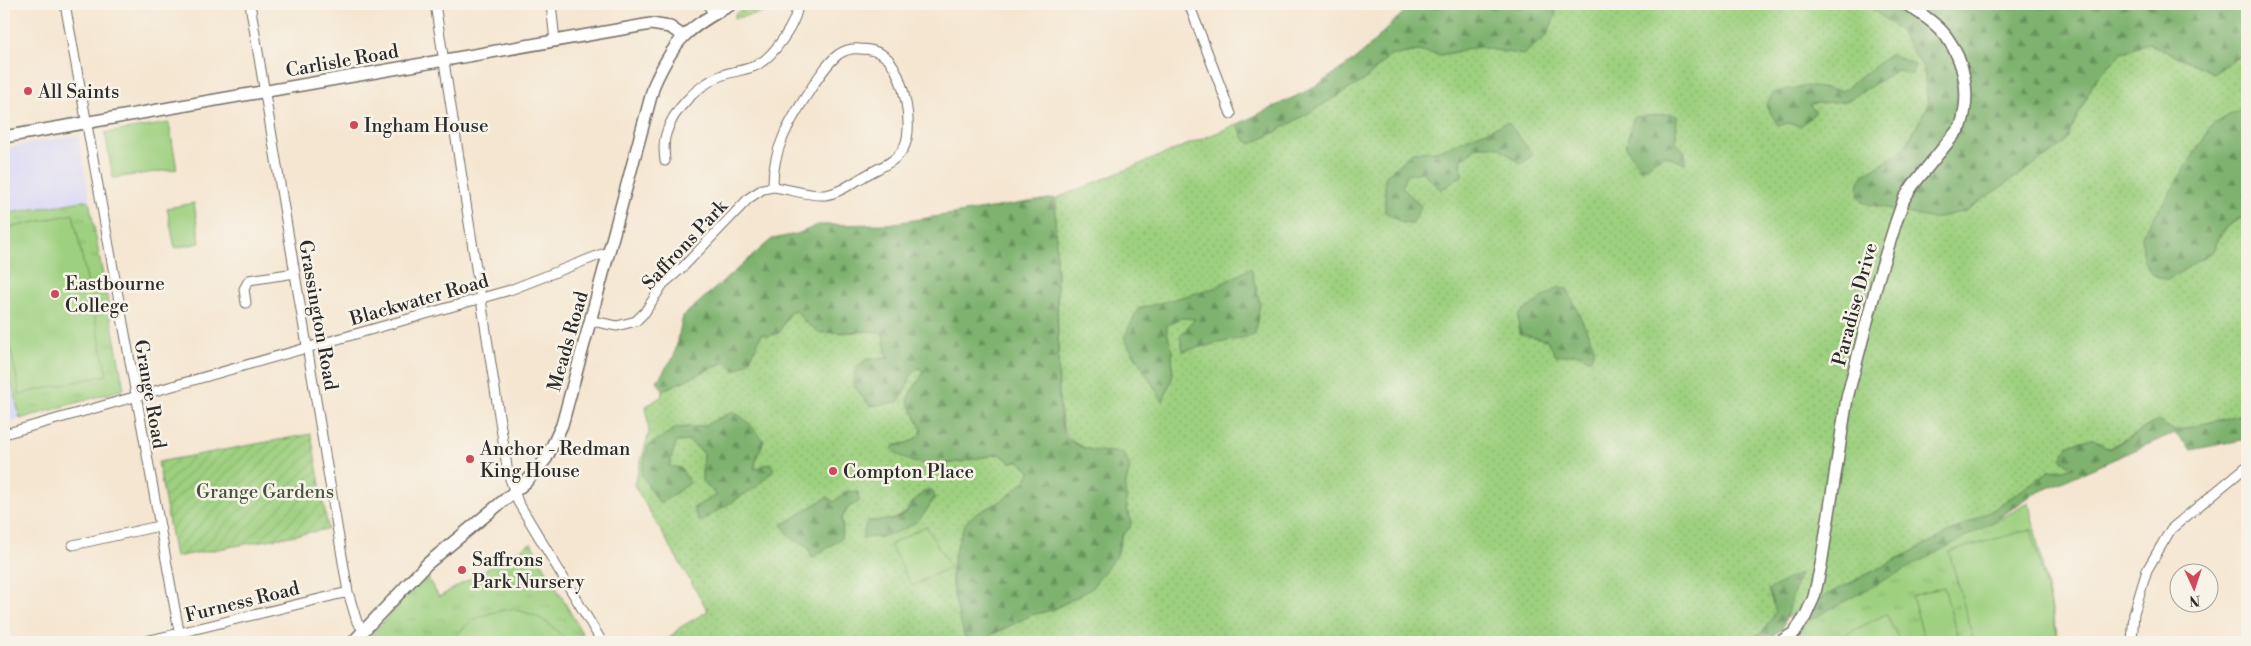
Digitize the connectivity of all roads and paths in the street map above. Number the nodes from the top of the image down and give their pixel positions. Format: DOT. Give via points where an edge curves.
graph roads {
  1 [pos="65,4"];
  2 [pos="250,4"];
  3 [pos="435,4"];
  4 [pos="551,4"];
  5 [pos="732,4"];
  6 [pos="798,4"];
  7 [pos="1189,4"];
  8 [pos="1906,4"];
  9 [pos="710,9"];
  10 [pos="682,36"];
  11 [pos="555,41"];
  12 [pos="444,60"];
  13 [pos="265,91"];
  14 [pos="1231,114"];
  15 [pos="86,122"];
  16 [pos="4,137"];
  17 [pos="665,161"];
  18 [pos="773,188"];
  19 [pos="609,254"];
  20 [pos="295,273"];
  21 [pos="480,299"];
  22 [pos="246,303"];
  23 [pos="592,321"];
  24 [pos="308,348"];
  25 [pos="135,397"];
  26 [pos="4,434"];
  27 [pos="2246,467"];
  28 [pos="514,492"];
  29 [pos="158,526"];
  30 [pos="73,545"];
  31 [pos="348,592"];
  32 [pos="364,629"];
  33 [pos="180,638"];
  34 [pos="142,642"];
  35 [pos="353,642"];
  36 [pos="602,642"];
  37 [pos="1780,642"];
  38 [pos="2132,642"];
  1 -- 15 [label="street, Grange Road"];
  2 -- 13 [label="street, Grassington Road"];
  3 -- 12 [label="street"];
  4 -- 11 [label="street"];
  5 -- 9 [label="street, Meads Road"];
  6 -- 17 [label="street" via="794,23 767,58 757,65 705,84 677,112 666,135"];
  7 -- 14 [label="street"];
  8 -- 37 [label="street, Paradise Drive" via="1945,35 1953,49 1965,82 1965,113 1961,126 1904,198 1878,279 1847,398 1814,597 1794,633"];
  9 -- 10 [label="street, Meads Road"];
  10 -- 11 [label="street, Carlisle Road" via="670,27 651,24"];
  10 -- 19 [label="street, Meads Road" via="654,85"];
  11 -- 12 [label="street, Carlisle Road"];
  12 -- 13 [label="street, Carlisle Road"];
  12 -- 21 [label="street"];
  13 -- 15 [label="street, Carlisle Road"];
  13 -- 20 [label="street, Grassington Road"];
  15 -- 16 [label="street, Carlisle Road"];
  15 -- 25 [label="street, Grange Road"];
  18 -- 18 [label="street" via="772,168 784,135 828,65 839,54 852,49 874,51 887,58 901,85 908,123 906,142 899,155 887,165 833,193 816,195"];
  18 -- 23 [label="street, Saffrons Park" via="763,189 749,198 663,284 636,321 617,326"];
  19 -- 21 [label="street, Blackwater Road"];
  19 -- 23 [label="street, Meads Road"];
  20 -- 22 [label="street" via="248,280 244,289"];
  20 -- 24 [label="street, Grassington Road"];
  21 -- 24 [label="street, Blackwater Road"];
  21 -- 28 [label="street" via="508,473"];
  23 -- 28 [label="street, Meads Road" via="562,424 546,459"];
  24 -- 25 [label="street, Blackwater Road"];
  24 -- 31 [label="street, Grassington Road"];
  25 -- 26 [label="street, Blackwater Road"];
  25 -- 29 [label="street, Grange Road"];
  27 -- 38 [label="street" via="2171,529 2147,570 2134,613"];
  28 -- 32 [label="street, Meads Road" via="427,564"];
  28 -- 36 [label="street"];
  29 -- 30 [label="street"];
  29 -- 33 [label="street, Grange Road"];
  31 -- 32 [label="street, Grassington Road" via="357,622"];
  31 -- 33 [label="street, Furness Road"];
  32 -- 35 [label="street, Meads Road"];
  33 -- 34 [label="street, Furness Road"];
}
